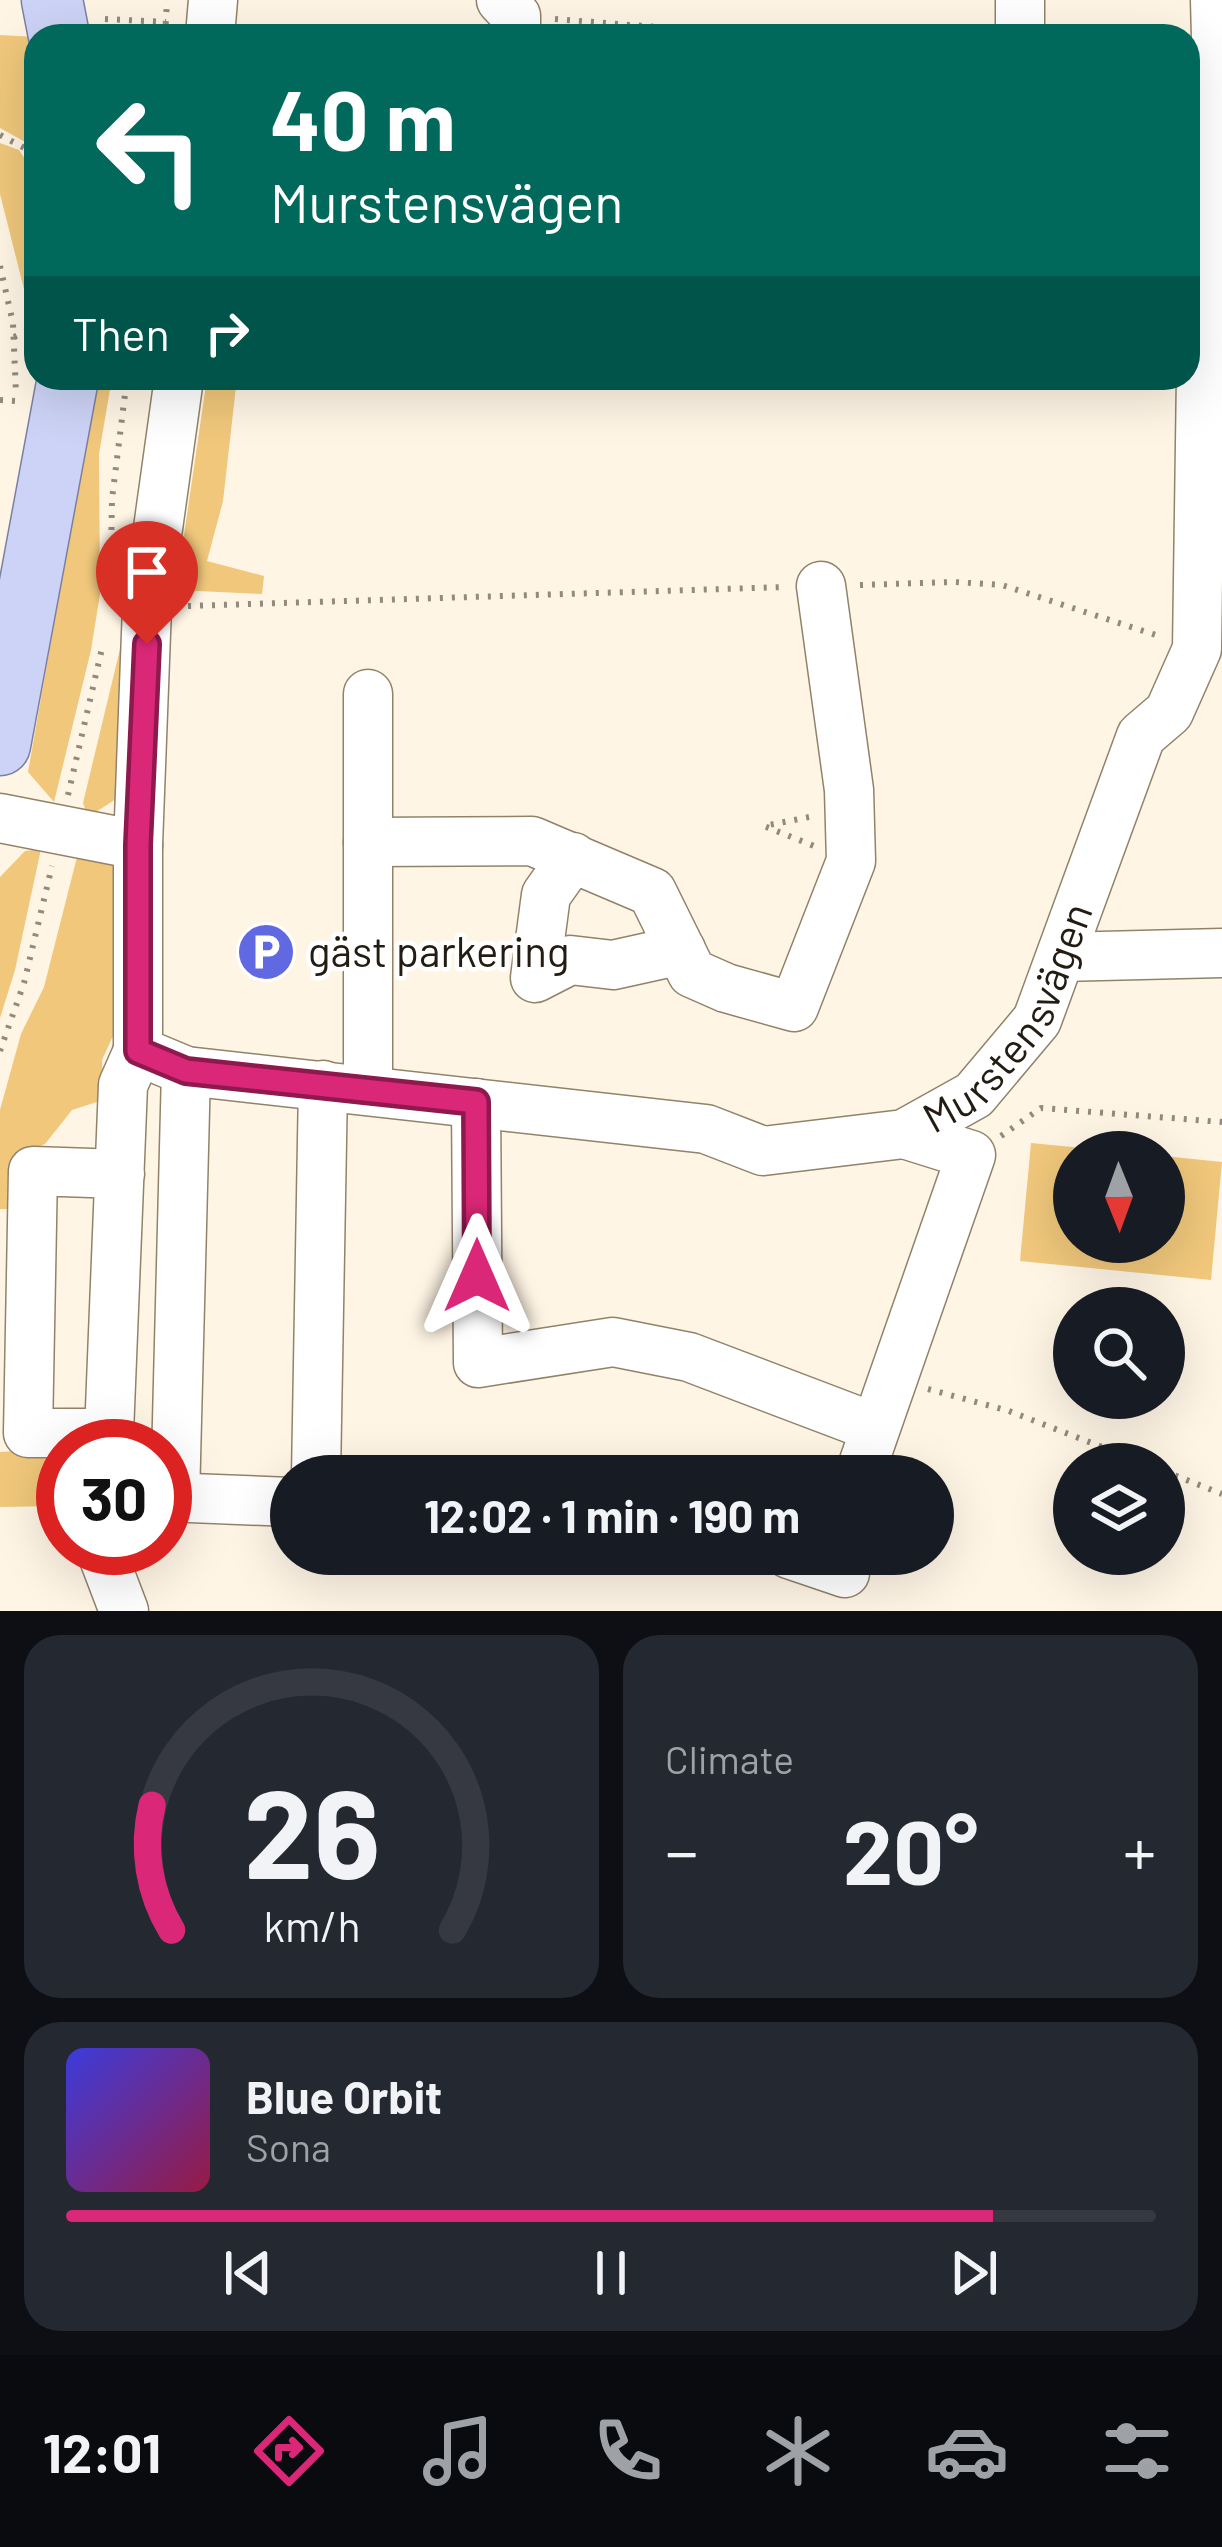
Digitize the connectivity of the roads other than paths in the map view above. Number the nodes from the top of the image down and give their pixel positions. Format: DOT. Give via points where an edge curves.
graph roads {
  1 [pos="212,0"];
  2 [pos="1215,0"];
  3 [pos="192,24"];
  4 [pos="1200,99"];
  5 [pos="1200,144"];
  6 [pos="1212,262"];
  7 [pos="42,390"];
  8 [pos="177,390"];
  9 [pos="821,586"];
  10 [pos="368,694"];
  11 [pos="0,745"];
  12 [pos="0,818"];
  13 [pos="368,842"];
  14 [pos="138,845"];
  15 [pos="573,857"];
  16 [pos="681,950"];
  17 [pos="1222,952"];
  18 [pos="1061,957"];
  19 [pos="138,1051"];
  20 [pos="186,1071"];
  21 [pos="346,1088"];
  22 [pos="476,1102"];
  23 [pos="904,1134"];
  24 [pos="120,1174"];
  25 [pos="110,1419"];
  26 [pos="173,1419"];
  27 [pos="855,1420"];
  28 [pos="36,1434"];
  29 [pos="318,1455"];
  30 [pos="868,1455"];
  31 [pos="192,1499"];
  32 [pos="270,1501"];
  33 [pos="110,1575"];
  34 [pos="124,1611"];
  1 -- 3 [label="street"];
  2 -- 4 [label="street" via="1217,76"];
  5 -- 6 [label="street"];
  6 -- 18 [label="street, Murstensvägen" via="1197,649 1169,712 1141,736"];
  7 -- 11 [label="main road"];
  8 -- 14 [label="street" via="147,607"];
  9 -- 16 [label="street" via="849,790 851,861 843,882 794,1007 692,973"];
  10 -- 13 [label="street"];
  12 -- 14 [label="street"];
  13 -- 15 [label="street" via="532,841"];
  13 -- 21 [label="street"];
  14 -- 19 [label="street"];
  15 -- 16 [label="street" via="652,892"];
  15 -- 16 [label="street" via="546,895 535,978 570,960 613,965"];
  17 -- 18 [label="street"];
  18 -- 23 [label="street, Murstensvägen" via="1037,1020 974,1095"];
  19 -- 20 [label="street, Murstensvägen"];
  19 -- 24 [label="street" via="124,1085"];
  20 -- 21 [label="street, Murstensvägen"];
  20 -- 26 [label="street"];
  21 -- 22 [label="street, Murstensvägen"];
  21 -- 29 [label="street"];
  22 -- 23 [label="street, Murstensvägen" via="706,1129 763,1151"];
  22 -- 27 [label="street" via="478,1363 614,1342 689,1357"];
  23 -- 30 [label="street" via="971,1155"];
  24 -- 25 [label="street"];
  24 -- 28 [label="street" via="33,1171 28,1433"];
  31 -- 32 [label="street"];
  33 -- 34 [label="street"];
}
